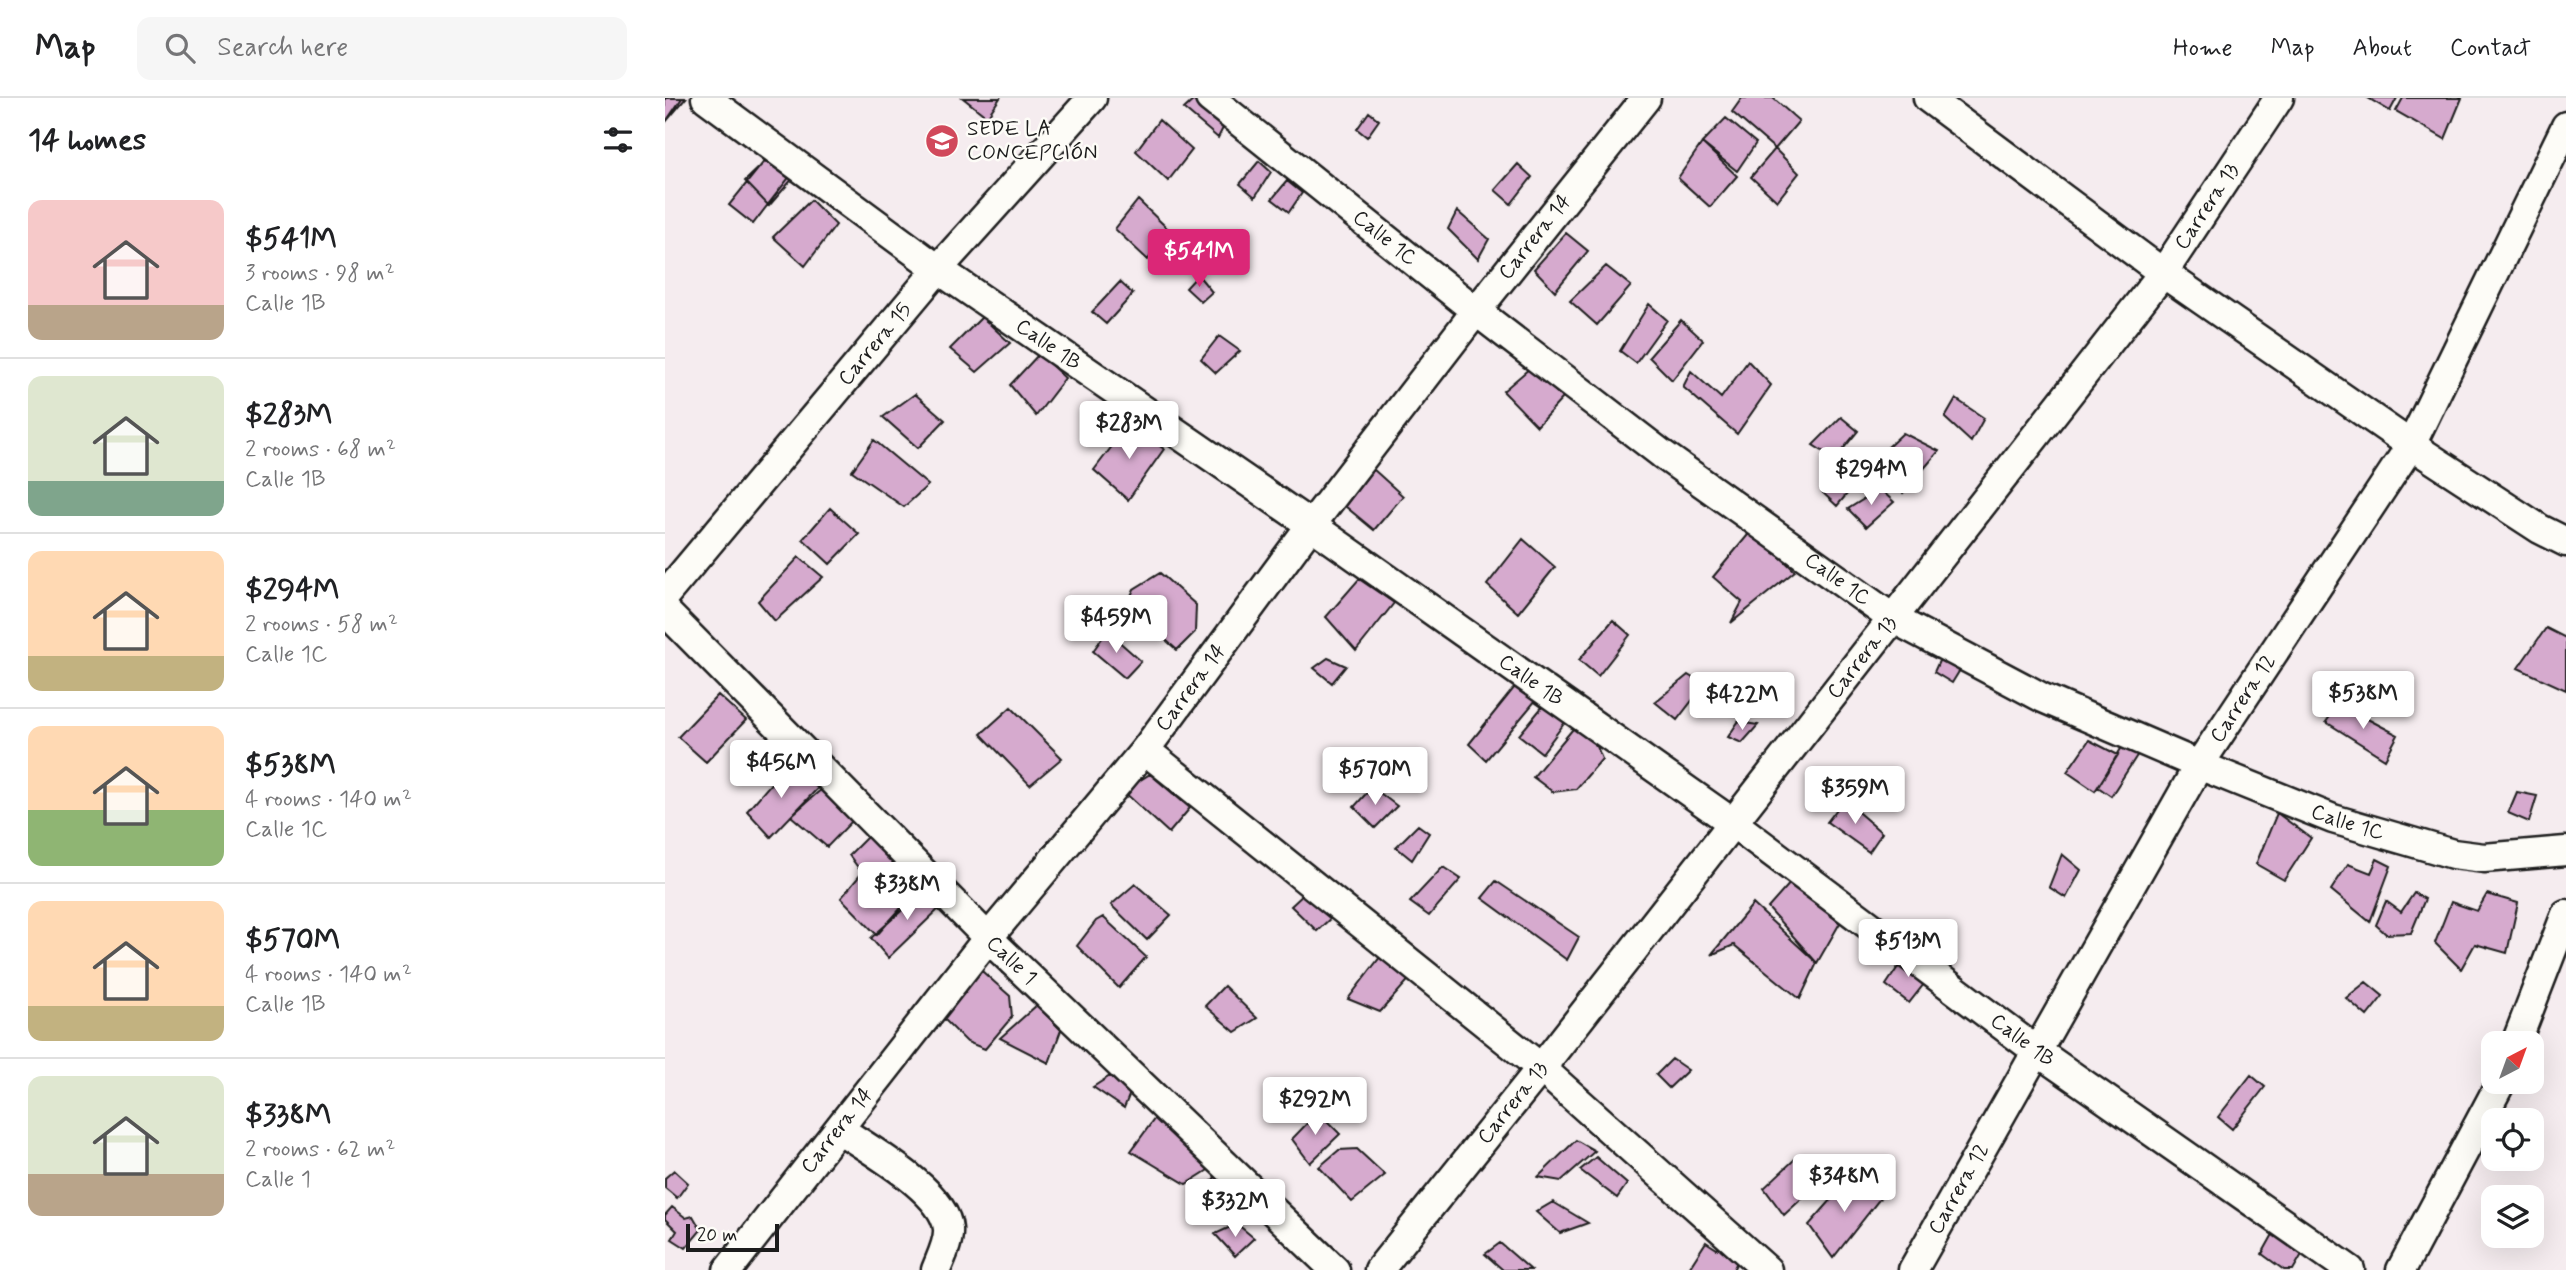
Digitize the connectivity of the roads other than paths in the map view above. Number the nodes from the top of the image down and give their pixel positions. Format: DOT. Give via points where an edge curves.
graph roads {
  1 [pos="706,98"];
  2 [pos="1092,98"];
  3 [pos="1210,98"];
  4 [pos="1646,98"];
  5 [pos="1927,98"];
  6 [pos="2279,98"];
  7 [pos="2566,126"];
  8 [pos="938,269"];
  9 [pos="2162,273"];
  10 [pos="1476,311"];
  11 [pos="2411,445"];
  12 [pos="1311,524"];
  13 [pos="2566,542"];
  14 [pos="665,595"];
  15 [pos="665,611"];
  16 [pos="1892,618"];
  17 [pos="1145,750"];
  18 [pos="2199,765"];
  19 [pos="1733,823"];
  20 [pos="2566,851"];
  21 [pos="2566,914"];
  22 [pos="988,938"];
  23 [pos="2521,1031"];
  24 [pos="2038,1052"];
  25 [pos="1541,1068"];
  26 [pos="2495,1094"];
  27 [pos="839,1129"];
  28 [pos="740,1266"];
  29 [pos="936,1270"];
  30 [pos="1335,1270"];
  31 [pos="1379,1270"];
  32 [pos="1767,1270"];
  33 [pos="1913,1270"];
  34 [pos="2350,1270"];
  35 [pos="2400,1270"];
  1 -- 8 [label="street, Calle 1B"];
  2 -- 8 [label="street, Carrera 15"];
  3 -- 10 [label="street, Calle 1C"];
  4 -- 10 [label="street, Carrera 14"];
  5 -- 9 [label="street"];
  6 -- 9 [label="street, Carrera 13"];
  7 -- 11 [label="street, Carrera 12"];
  8 -- 12 [label="street, Calle 1B"];
  8 -- 14 [label="street, Carrera 15"];
  9 -- 11 [label="street"];
  9 -- 16 [label="street, Carrera 13"];
  10 -- 12 [label="street, Carrera 14"];
  10 -- 16 [label="street, Calle 1C" via="1662,454"];
  11 -- 13 [label="street"];
  11 -- 18 [label="street, Carrera 12"];
  12 -- 17 [label="street, Carrera 14"];
  12 -- 19 [label="street, Calle 1B"];
  15 -- 22 [label="street, Calle 1"];
  16 -- 18 [label="street, Calle 1C" via="2043,698"];
  16 -- 19 [label="street, Carrera 13"];
  17 -- 22 [label="street, Carrera 14"];
  17 -- 25 [label="street"];
  18 -- 20 [label="street, Calle 1C" via="2333,819 2453,854 2484,858"];
  18 -- 24 [label="street, Carrera 12"];
  19 -- 24 [label="street, Calle 1B"];
  19 -- 25 [label="street, Carrera 13"];
  21 -- 23 [label="street"];
  22 -- 27 [label="street, Carrera 14"];
  22 -- 30 [label="street, Calle 1"];
  24 -- 33 [label="street, Carrera 12"];
  24 -- 34 [label="street, Calle 1B"];
  25 -- 31 [label="street, Carrera 13"];
  25 -- 32 [label="street"];
  26 -- 35 [label="street"];
  27 -- 28 [label="street, Carrera 14"];
  27 -- 29 [label="street" via="938,1204 948,1236"];
}
